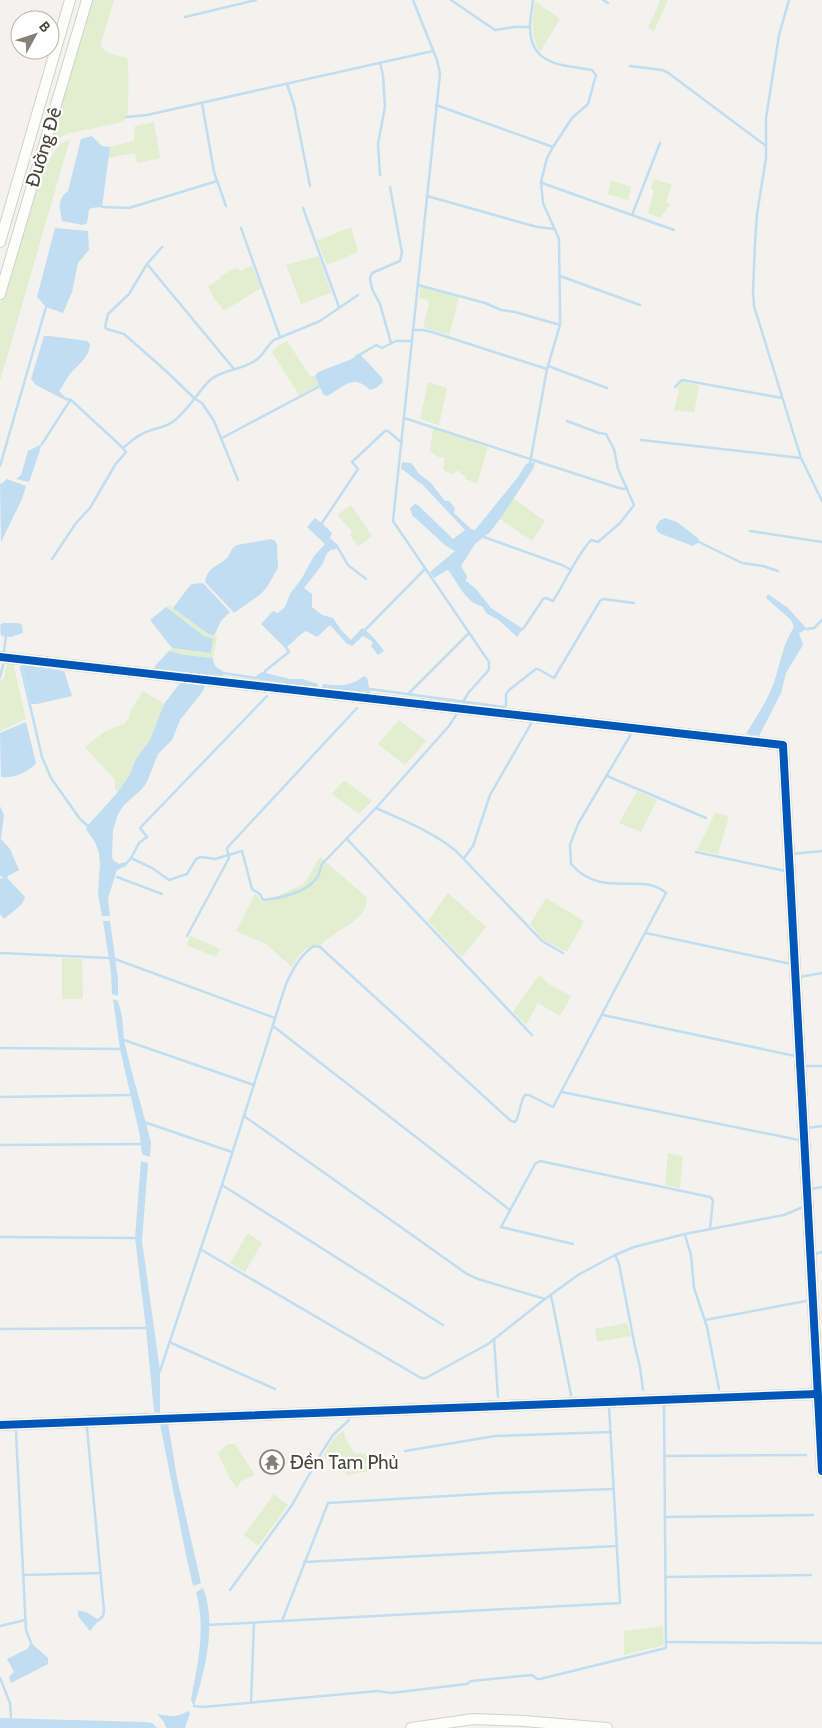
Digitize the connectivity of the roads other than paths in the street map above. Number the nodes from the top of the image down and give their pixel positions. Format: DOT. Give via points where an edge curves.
graph roads {
  1 [pos="70,0"];
  2 [pos="80,0"];
  3 [pos="87,0"];
  4 [pos="83,14"];
  5 [pos="0,242"];
  6 [pos="11,257"];
  7 [pos="0,267"];
  8 [pos="0,294"];
  9 [pos="0,657"];
  10 [pos="817,1394"];
  11 [pos="0,1425"];
  12 [pos="822,1471"];
  13 [pos="411,1728"];
  14 [pos="607,1728"];
  1 -- 5 [label="street, Đường Đê"];
  2 -- 4 [label="street"];
  3 -- 4 [label="street, Đường Đê"];
  4 -- 6 [label="street, Đường Đê"];
  6 -- 7 [label="street"];
  6 -- 8 [label="street, Đường Đê"];
  9 -- 10 [label="street" via="782,745"];
  10 -- 11 [label="street"];
  10 -- 12 [label="street"];
  13 -- 14 [label="street" via="474,1719"];
}
